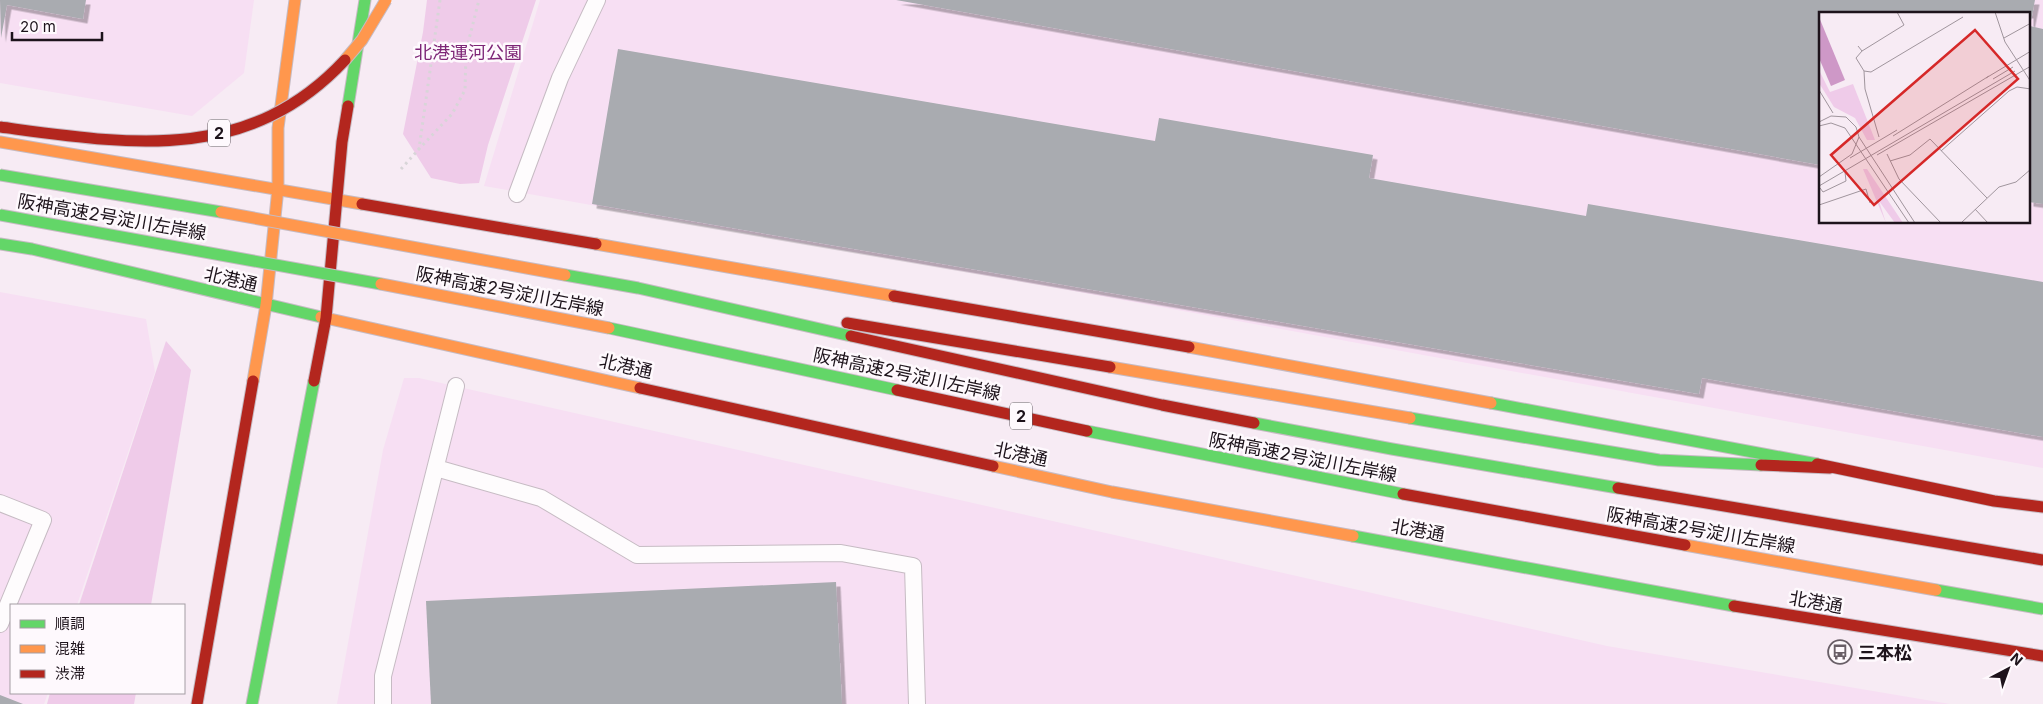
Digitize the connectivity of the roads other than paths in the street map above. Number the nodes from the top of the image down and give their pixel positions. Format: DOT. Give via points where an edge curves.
graph roads {
  1 [pos="295,0"];
  2 [pos="365,0"];
  3 [pos="386,0"];
  4 [pos="597,0"];
  5 [pos="0,127"];
  6 [pos="0,142"];
  7 [pos="0,175"];
  8 [pos="278,188"];
  9 [pos="517,194"];
  10 [pos="335,198"];
  11 [pos="0,215"];
  12 [pos="0,244"];
  13 [pos="638,288"];
  14 [pos="266,305"];
  15 [pos="326,318"];
  16 [pos="456,386"];
  17 [pos="436,468"];
  18 [pos="1830,468"];
  19 [pos="0,503"];
  20 [pos="2043,507"];
  21 [pos="2043,560"];
  22 [pos="2043,609"];
  23 [pos="0,624"];
  24 [pos="2043,656"];
  25 [pos="197,704"];
  26 [pos="252,704"];
  27 [pos="383,704"];
  28 [pos="917,704"];
  1 -- 8 [label="main road" via="278,128"];
  2 -- 10 [label="main road"];
  3 -- 5 [label="main road, 2, bridge" via="354,51 323,82 287,109 236,129 184,141 132,141"];
  4 -- 9 [label="lane" via="560,78"];
  6 -- 8 [label="main road"];
  7 -- 13 [label="main road, 阪神高速2号淀川左岸線 / 2, bridge"];
  8 -- 10 [label="main road"];
  8 -- 14 [label="main road"];
  10 -- 15 [label="main road"];
  10 -- 18 [label="main road" via="1153,340"];
  11 -- 22 [label="main road, 阪神高速2号淀川左岸線 / 2, bridge" via="631,332 1172,449 1392,492"];
  12 -- 14 [label="main road, 北港通"];
  13 -- 18 [label="main road, bridge" via="1659,460"];
  13 -- 21 [label="main road, 阪神高速2号淀川左岸線 / 2, bridge" via="1172,407 1392,449"];
  14 -- 15 [label="main road, 北港通"];
  14 -- 25 [label="main road"];
  15 -- 24 [label="main road, 北港通" via="1112,492 1818,620"];
  15 -- 26 [label="main road"];
  16 -- 17 [label="lane"];
  17 -- 27 [label="lane" via="383,676"];
  17 -- 28 [label="lane" via="541,498 637,555 841,553 913,566"];
  18 -- 20 [label="main road" via="1994,501"];
  19 -- 23 [label="lane" via="43,520"];
}
